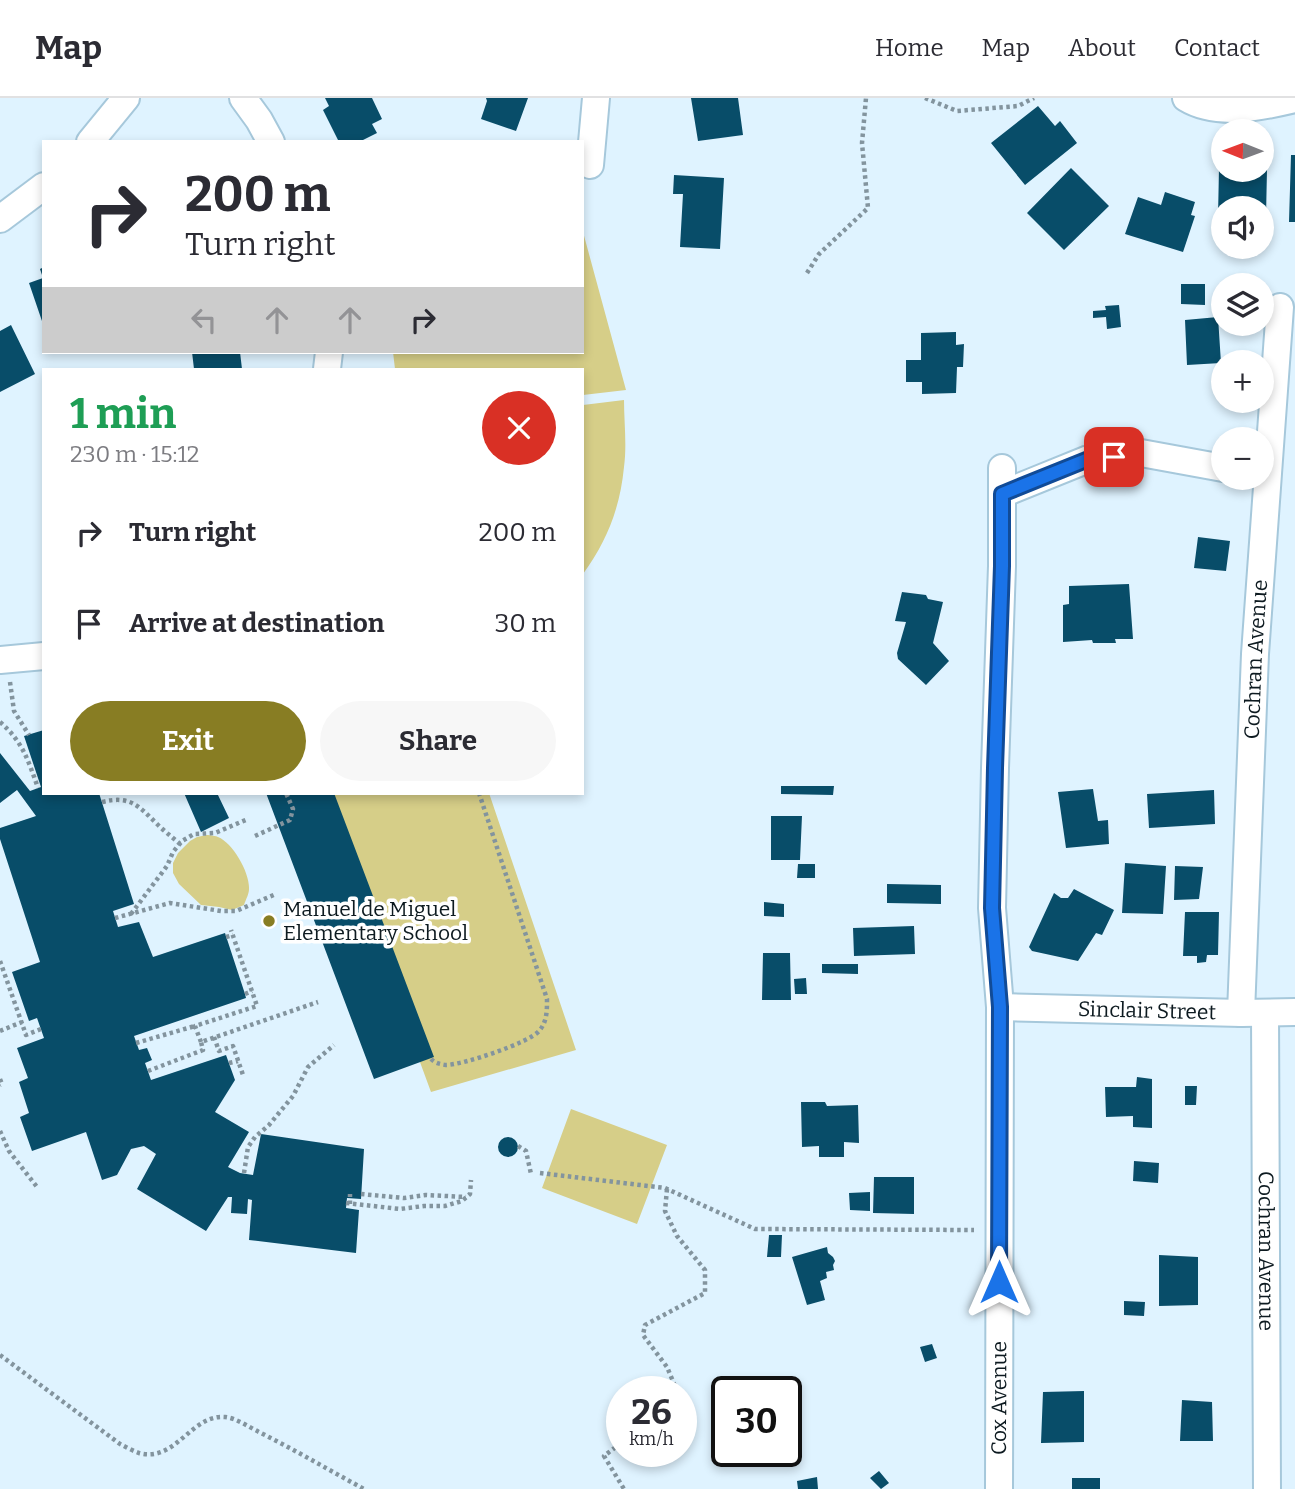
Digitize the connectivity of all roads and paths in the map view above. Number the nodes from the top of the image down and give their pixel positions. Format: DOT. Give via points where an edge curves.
graph roads {
  1 [pos="126,98"];
  2 [pos="243,98"];
  3 [pos="596,98"];
  4 [pos="866,98"];
  5 [pos="925,98"];
  6 [pos="1034,98"];
  7 [pos="1186,98"];
  8 [pos="1295,99"];
  9 [pos="92,140"];
  10 [pos="270,140"];
  11 [pos="590,165"];
  12 [pos="42,188"];
  13 [pos="0,219"];
  14 [pos="807,273"];
  15 [pos="1280,307"];
  16 [pos="1269,427"];
  17 [pos="1211,466"];
  18 [pos="1002,468"];
  19 [pos="1263,490"];
  20 [pos="1002,494"];
  21 [pos="42,657"];
  22 [pos="5,666"];
  23 [pos="0,722"];
  24 [pos="25,728"];
  25 [pos="29,734"];
  26 [pos="15,736"];
  27 [pos="38,788"];
  28 [pos="287,795"];
  29 [pos="481,795"];
  30 [pos="102,802"];
  31 [pos="248,819"];
  32 [pos="255,836"];
  33 [pos="180,844"];
  34 [pos="276,894"];
  35 [pos="131,914"];
  36 [pos="115,918"];
  37 [pos="226,937"];
  38 [pos="0,961"];
  39 [pos="252,991"];
  40 [pos="244,994"];
  41 [pos="317,1002"];
  42 [pos="1000,1007"];
  43 [pos="1295,1012"];
  44 [pos="1253,1013"];
  45 [pos="22,1022"];
  46 [pos="195,1026"];
  47 [pos="41,1029"];
  48 [pos="0,1031"];
  49 [pos="215,1037"];
  50 [pos="201,1042"];
  51 [pos="136,1044"];
  52 [pos="334,1045"];
  53 [pos="430,1059"];
  54 [pos="238,1061"];
  55 [pos="229,1063"];
  56 [pos="148,1070"];
  57 [pos="243,1075"];
  58 [pos="0,1079"];
  59 [pos="0,1085"];
  60 [pos="0,1131"];
  61 [pos="518,1146"];
  62 [pos="244,1173"];
  63 [pos="540,1173"];
  64 [pos="531,1174"];
  65 [pos="471,1180"];
  66 [pos="37,1187"];
  67 [pos="667,1189"];
  68 [pos="350,1194"];
  69 [pos="361,1194"];
  70 [pos="467,1197"];
  71 [pos="999,1230"];
  72 [pos="0,1356"];
  73 [pos="671,1376"];
  74 [pos="611,1467"];
  75 [pos="364,1489"];
  76 [pos="624,1489"];
  77 [pos="999,1489"];
  78 [pos="1267,1489"];
  1 -- 9 [label="street"];
  2 -- 10 [label="street"];
  3 -- 11 [label="street"];
  4 -- 14 [label="path" via="862,143 868,208 820,254"];
  5 -- 6 [label="path" via="957,111 1018,106"];
  7 -- 8 [label="street" via="1195,104 1229,109"];
  12 -- 13 [label="street"];
  15 -- 16 [label="street, Cochran Avenue"];
  17 -- 20 [label="street" via="1141,453 1086,460"];
  18 -- 20 [label="street, Cox Avenue"];
  19 -- 44 [label="street, Cochran Avenue" via="1255,654"];
  20 -- 42 [label="street, Cox Avenue" via="992,908"];
  21 -- 22 [label="street"];
  22 -- 24 [label="path" via="14,710"];
  23 -- 26 [label="path"];
  24 -- 25 [label="path"];
  24 -- 26 [label="path"];
  26 -- 27 [label="path"];
  28 -- 32 [label="path" via="293,809 290,820"];
  29 -- 53 [label="path" via="547,999 547,1012 537,1034 491,1054 451,1065"];
  30 -- 33 [label="path" via="132,802"];
  31 -- 33 [label="path" via="215,833 194,834"];
  33 -- 35 [label="path"];
  34 -- 35 [label="path" via="236,911 170,903"];
  35 -- 36 [label="path"];
  37 -- 39 [label="path" via="232,932"];
  38 -- 45 [label="path"];
  39 -- 40 [label="path"];
  39 -- 46 [label="path" via="257,1006"];
  41 -- 49 [label="path"];
  42 -- 44 [label="street, Sinclair Street"];
  42 -- 71 [label="street, Cox Avenue"];
  43 -- 44 [label="street, Sinclair Street"];
  44 -- 78 [label="street, Cochran Avenue"];
  45 -- 47 [label="path" via="26,1035"];
  45 -- 48 [label="path"];
  46 -- 50 [label="path"];
  46 -- 51 [label="path"];
  49 -- 50 [label="path"];
  49 -- 54 [label="path" via="219,1051 233,1046"];
  50 -- 56 [label="path" via="204,1050"];
  52 -- 62 [label="path" via="308,1067 293,1096 248,1146"];
  54 -- 55 [label="path"];
  54 -- 57 [label="path"];
  58 -- 59 [label="path"];
  60 -- 66 [label="path" via="9,1151"];
  61 -- 64 [label="path" via="526,1151"];
  63 -- 67 [label="path"];
  65 -- 70 [label="path"];
  67 -- 71 [label="path" via="755,1228"];
  67 -- 73 [label="path" via="666,1211 677,1236 705,1270 705,1293 645,1325 643,1335"];
  68 -- 70 [label="path" via="348,1204 400,1209 452,1206"];
  69 -- 70 [label="path"];
  71 -- 77 [label="street, Cox Avenue"];
  72 -- 75 [label="path" via="138,1453 167,1451 206,1421 229,1417"];
  74 -- 76 [label="path"];
}
